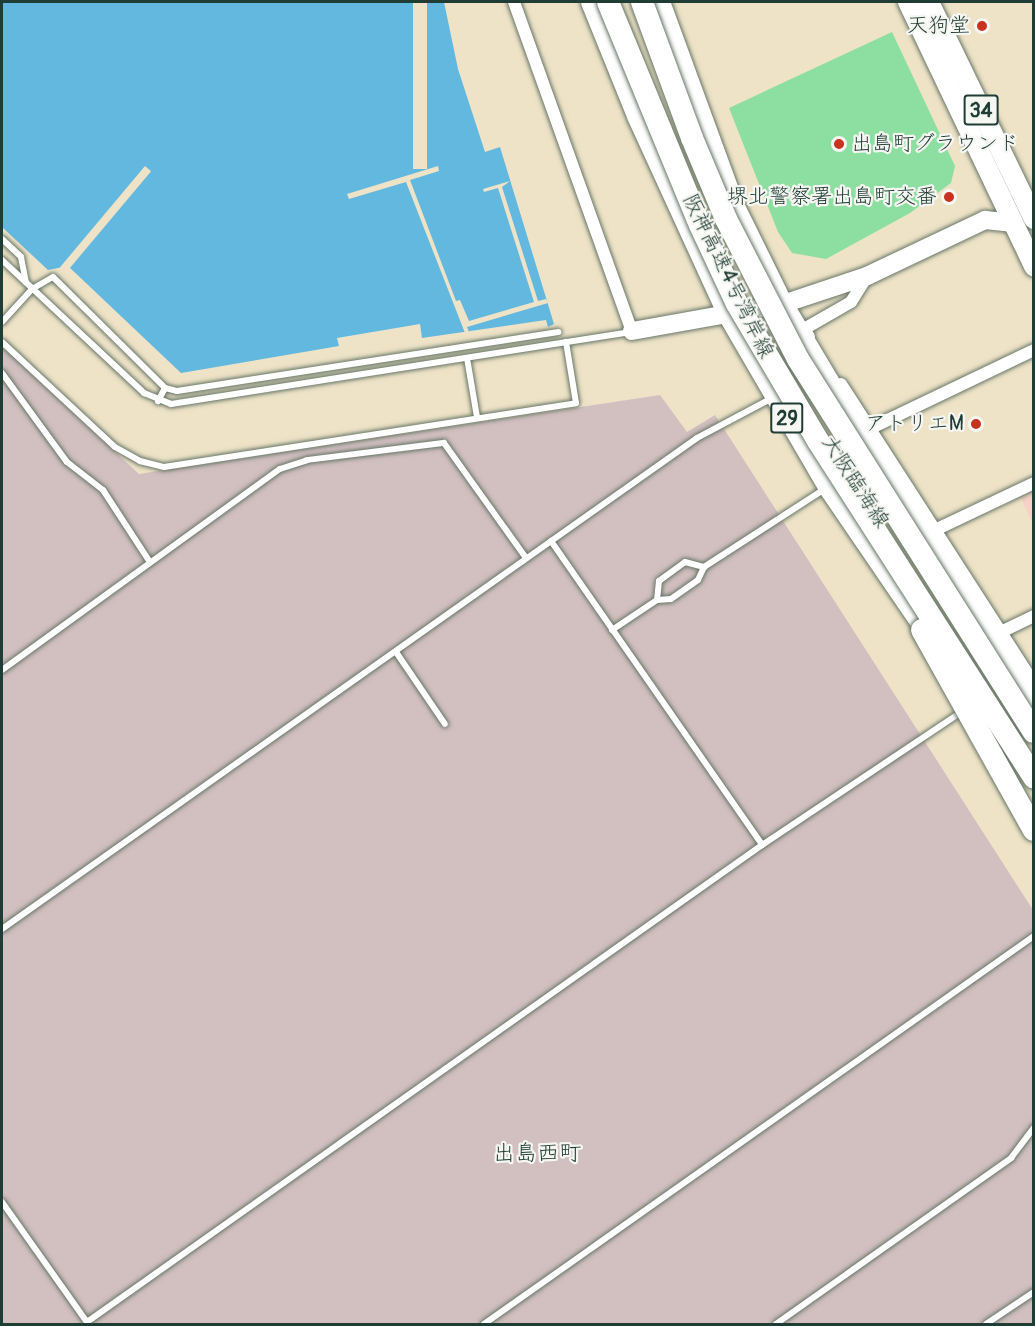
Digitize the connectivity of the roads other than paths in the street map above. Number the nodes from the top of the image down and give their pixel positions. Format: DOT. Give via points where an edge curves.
graph roads {
  1 [pos="514,2"];
  2 [pos="591,2"];
  3 [pos="608,2"];
  4 [pos="642,2"];
  5 [pos="660,2"];
  6 [pos="908,2"];
  7 [pos="929,2"];
  8 [pos="1028,218"];
  9 [pos="2,239"];
  10 [pos="2,260"];
  11 [pos="1034,266"];
  12 [pos="867,276"];
  13 [pos="29,287"];
  14 [pos="783,304"];
  15 [pos="728,315"];
  16 [pos="2,322"];
  17 [pos="632,331"];
  18 [pos="558,332"];
  19 [pos="2,342"];
  20 [pos="566,342"];
  21 [pos="1034,350"];
  22 [pos="467,358"];
  23 [pos="2,372"];
  24 [pos="165,388"];
  25 [pos="774,396"];
  26 [pos="158,401"];
  27 [pos="477,417"];
  28 [pos="871,428"];
  29 [pos="818,441"];
  30 [pos="1034,483"];
  31 [pos="828,487"];
  32 [pos="935,530"];
  33 [pos="551,541"];
  34 [pos="526,558"];
  35 [pos="150,562"];
  36 [pos="704,567"];
  37 [pos="657,600"];
  38 [pos="1034,616"];
  39 [pos="612,630"];
  40 [pos="1001,632"];
  41 [pos="396,652"];
  42 [pos="2,670"];
  43 [pos="1034,684"];
  44 [pos="974,705"];
  45 [pos="1034,706"];
  46 [pos="445,724"];
  47 [pos="1034,732"];
  48 [pos="1034,778"];
  49 [pos="1034,808"];
  50 [pos="1034,830"];
  51 [pos="762,845"];
  52 [pos="2,929"];
  53 [pos="1034,936"];
  54 [pos="1034,1127"];
  55 [pos="2,1202"];
  56 [pos="1034,1292"];
  57 [pos="88,1323"];
  58 [pos="484,1324"];
  59 [pos="776,1324"];
  60 [pos="986,1324"];
  1 -- 17 [label="street"];
  2 -- 15 [label="main road, 大阪臨海線 / 29" via="637,117"];
  3 -- 29 [label="highway, 阪神高速4号湾岸線, bridge" via="727,284"];
  4 -- 47 [label="highway, 阪神高速4号湾岸線, bridge" via="726,219 793,350"];
  5 -- 14 [label="main road, 大阪臨海線 / 29" via="735,207"];
  6 -- 8 [label="main road, 34"];
  7 -- 8 [label="main road, 34"];
  8 -- 11 [label="main road, 34"];
  8 -- 12 [label="street" via="985,219"];
  9 -- 13 [label="lane" via="21,257"];
  10 -- 13 [label="lane"];
  12 -- 14 [label="street"];
  12 -- 28 [label="street" via="851,302 804,329"];
  13 -- 16 [label="lane"];
  13 -- 24 [label="lane" via="53,277"];
  13 -- 26 [label="lane"];
  14 -- 15 [label="street"];
  14 -- 45 [label="main road, 大阪臨海線 / 29" via="873,455"];
  15 -- 17 [label="street"];
  15 -- 25 [label="main road, 大阪臨海線 / 29"];
  17 -- 20 [label="lane"];
  18 -- 24 [label="lane" via="177,391"];
  19 -- 27 [label="lane" via="115,447 164,467"];
  20 -- 22 [label="lane"];
  20 -- 27 [label="lane" via="576,403"];
  21 -- 28 [label="street"];
  22 -- 26 [label="lane" via="188,404"];
  22 -- 27 [label="lane"];
  23 -- 35 [label="lane" via="67,462 103,490"];
  24 -- 26 [label="lane"];
  25 -- 31 [label="main road, 大阪臨海線 / 29"];
  25 -- 33 [label="lane" via="697,438"];
  28 -- 32 [label="street"];
  29 -- 48 [label="highway, 阪神高速4号湾岸線, bridge"];
  29 -- 50 [label="highway, bridge"];
  30 -- 32 [label="street"];
  31 -- 36 [label="lane"];
  31 -- 44 [label="main road, 大阪臨海線 / 29"];
  32 -- 40 [label="street"];
  33 -- 34 [label="lane"];
  33 -- 39 [label="lane"];
  34 -- 35 [label="lane" via="444,443 307,460 280,469"];
  34 -- 41 [label="lane"];
  35 -- 42 [label="lane"];
  36 -- 37 [label="lane" via="698,580 671,599"];
  36 -- 37 [label="lane" via="685,562 659,581"];
  37 -- 39 [label="lane"];
  38 -- 40 [label="street"];
  39 -- 51 [label="lane"];
  40 -- 43 [label="street"];
  41 -- 46 [label="lane"];
  41 -- 52 [label="lane"];
  44 -- 49 [label="main road, 大阪臨海線 / 29"];
  44 -- 51 [label="lane"];
  51 -- 57 [label="lane"];
  53 -- 58 [label="lane"];
  54 -- 59 [label="lane" via="1011,1158"];
  55 -- 57 [label="lane"];
  56 -- 60 [label="lane"];
}
